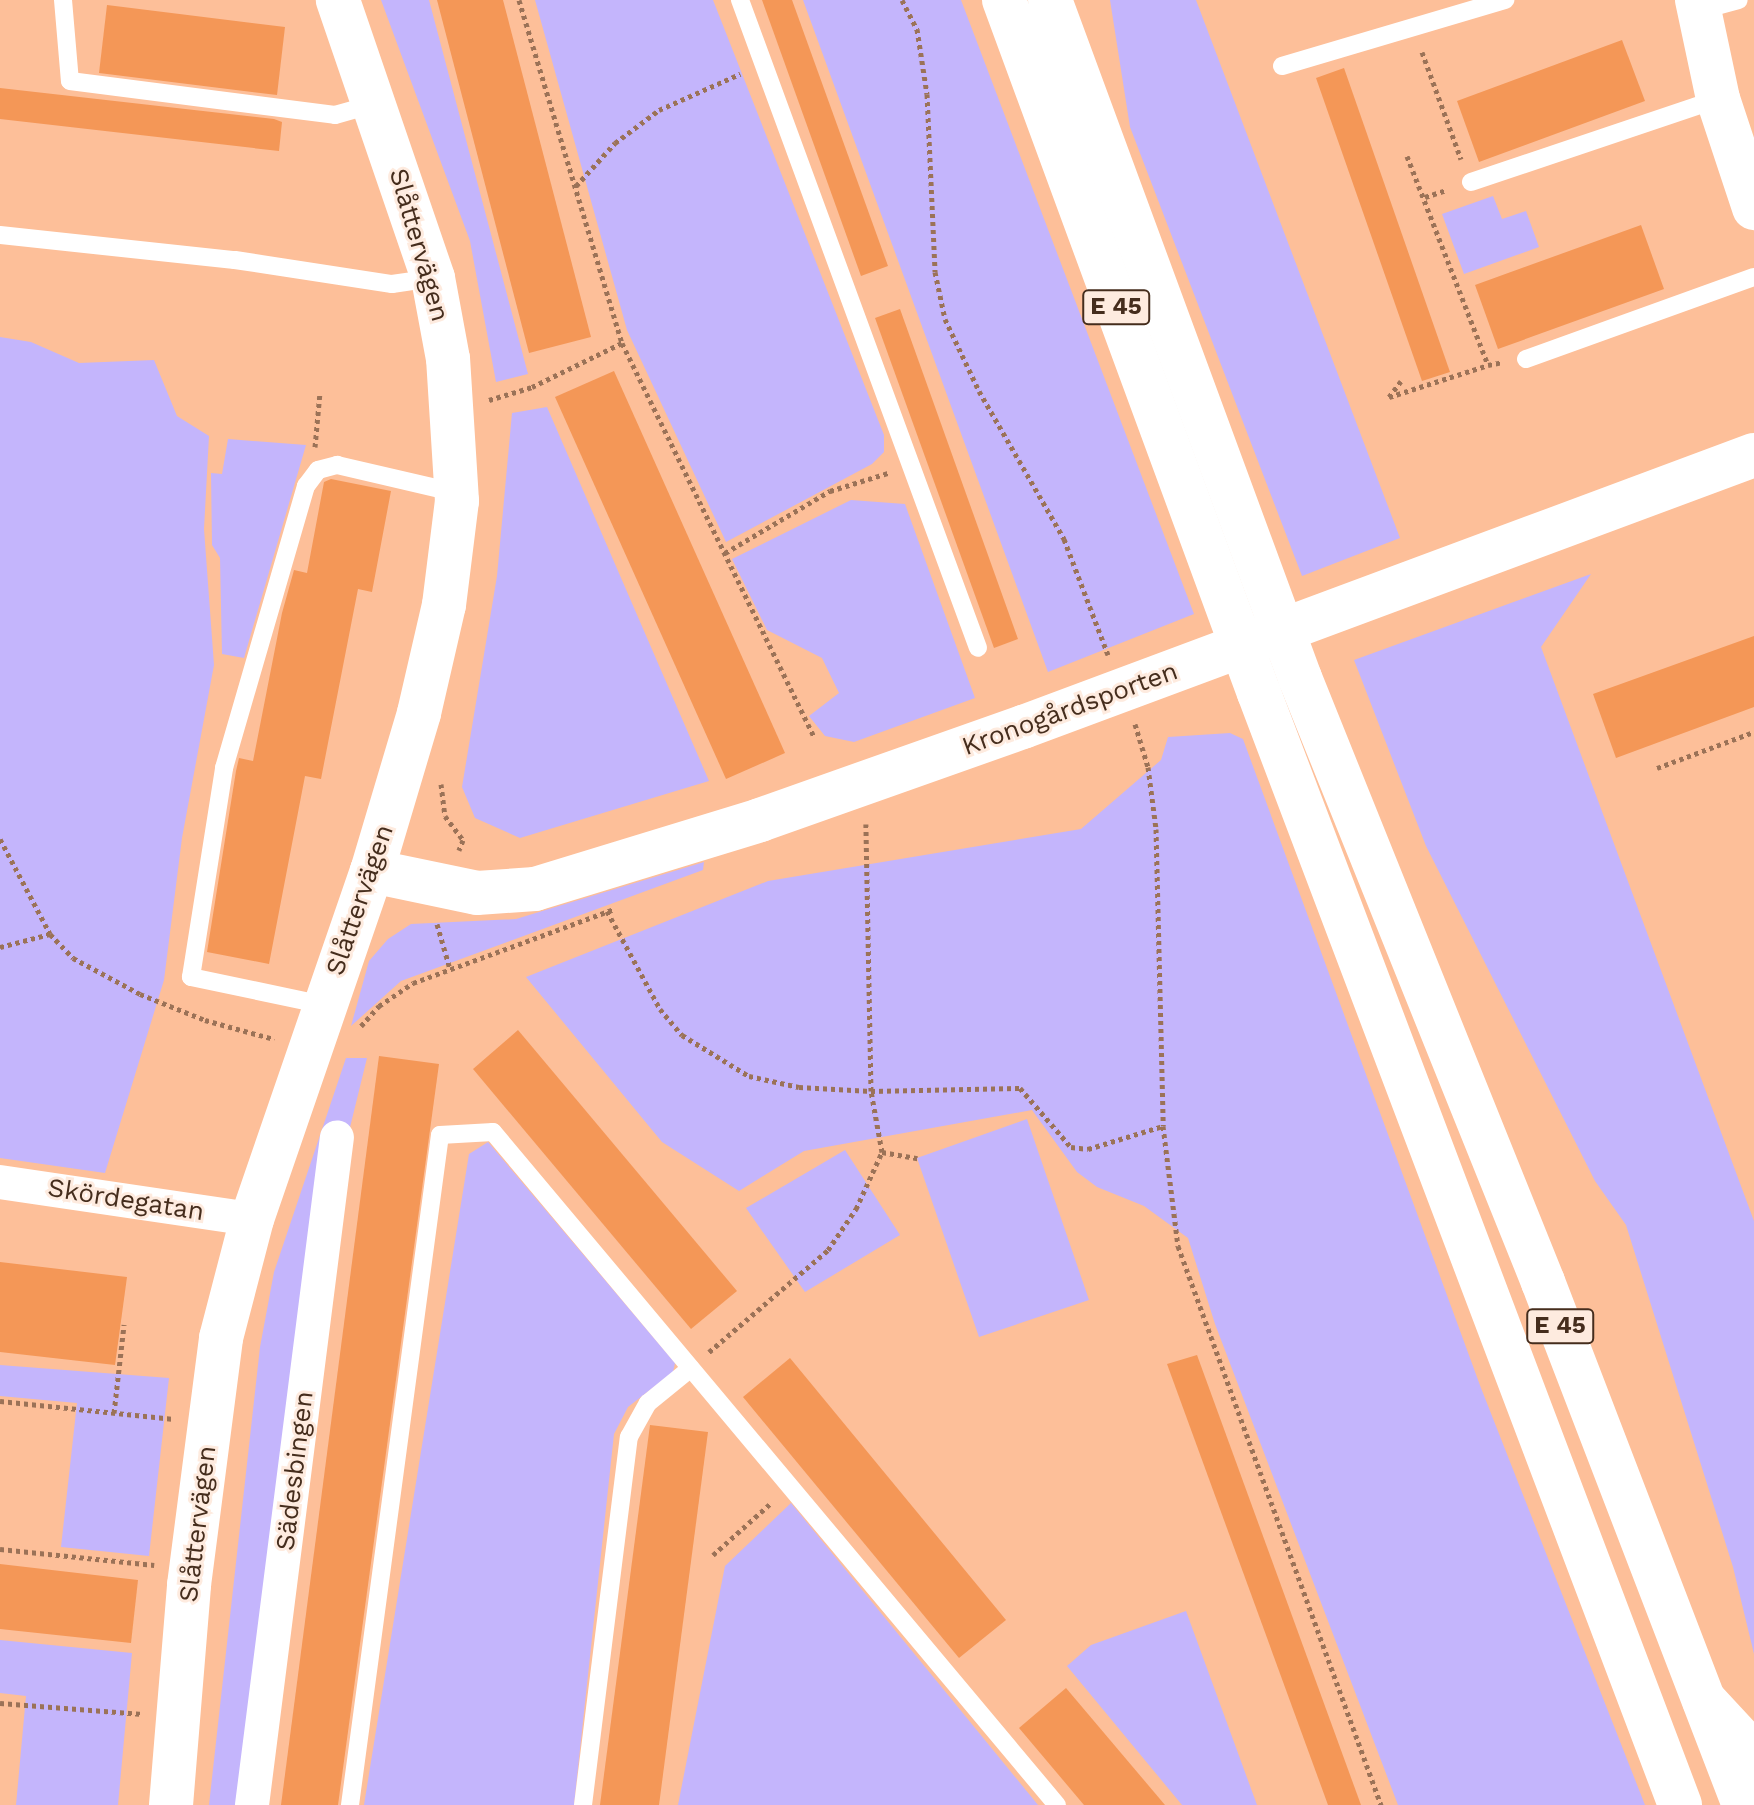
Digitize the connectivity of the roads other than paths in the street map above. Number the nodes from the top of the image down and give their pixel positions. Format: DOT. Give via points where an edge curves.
graph roads {
  1 [pos="63,0"];
  2 [pos="338,0"];
  3 [pos="740,0"];
  4 [pos="1004,0"];
  5 [pos="1050,0"];
  6 [pos="1505,0"];
  7 [pos="1712,4"];
  8 [pos="1282,66"];
  9 [pos="1718,99"];
  10 [pos="375,104"];
  11 [pos="1746,158"];
  12 [pos="1471,182"];
  13 [pos="1754,208"];
  14 [pos="0,235"];
  15 [pos="1754,277"];
  16 [pos="433,278"];
  17 [pos="1526,359"];
  18 [pos="1754,455"];
  19 [pos="457,493"];
  20 [pos="978,648"];
  21 [pos="372,871"];
  22 [pos="324,1005"];
  23 [pos="337,1137"];
  24 [pos="0,1182"];
  25 [pos="252,1219"];
  26 [pos="691,1368"];
  27 [pos="1704,1700"];
  28 [pos="1754,1754"];
  29 [pos="171,1805"];
  30 [pos="252,1805"];
  31 [pos="350,1805"];
  32 [pos="583,1805"];
  33 [pos="1057,1805"];
  34 [pos="1680,1805"];
  35 [pos="1744,1805"];
  1 -- 10 [label="lane" via="70,81 335,115"];
  2 -- 10 [label="main road, Slåttervägen"];
  3 -- 20 [label="lane"];
  4 -- 34 [label="main road, E 45" via="1229,613"];
  5 -- 27 [label="main road, E 45" via="1300,678"];
  6 -- 8 [label="lane"];
  7 -- 9 [label="main road"];
  9 -- 11 [label="main road"];
  9 -- 12 [label="lane"];
  10 -- 16 [label="main road, Slåttervägen"];
  11 -- 13 [label="main road"];
  14 -- 16 [label="lane" via="235,260 392,284"];
  15 -- 17 [label="lane"];
  16 -- 19 [label="main road, Slåttervägen" via="453,408"];
  18 -- 21 [label="main road, Kronogårdsporten" via="964,748 760,820 535,889 477,893"];
  19 -- 21 [label="main road, Slåttervägen" via="444,605 419,713"];
  19 -- 22 [label="lane" via="337,465 318,470 306,486 224,768 191,977"];
  21 -- 22 [label="main road, Slåttervägen"];
  22 -- 25 [label="main road, Slåttervägen"];
  23 -- 30 [label="street, Sädesbingen"];
  24 -- 25 [label="street, Skördegatan"];
  25 -- 29 [label="main road, Slåttervägen" via="221,1338 189,1585"];
  26 -- 31 [label="lane" via="493,1132 440,1135"];
  26 -- 32 [label="lane" via="648,1403 629,1437"];
  26 -- 33 [label="lane"];
  27 -- 28 [label="main road"];
  27 -- 35 [label="main road, E 45"];
}
